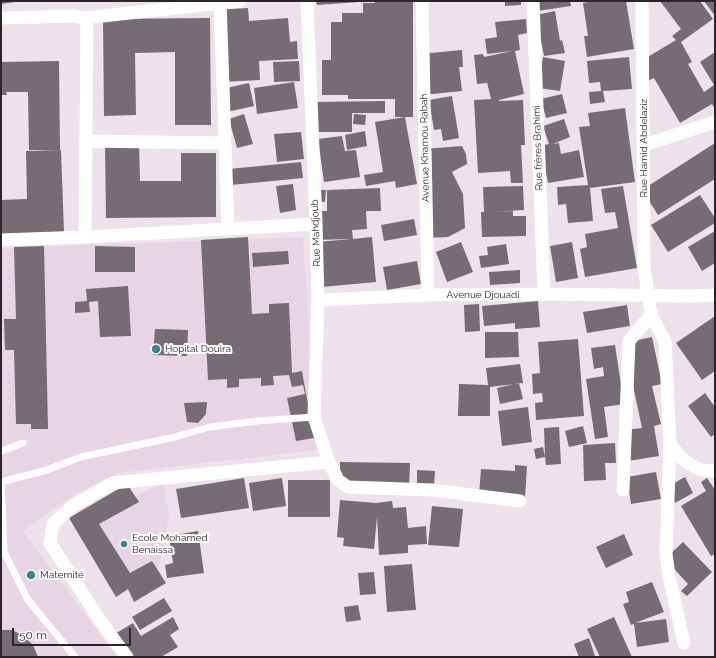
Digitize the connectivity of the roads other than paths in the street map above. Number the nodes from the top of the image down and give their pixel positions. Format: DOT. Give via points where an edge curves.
graph roads {
  1 [pos="240,1"];
  2 [pos="307,1"];
  3 [pos="422,1"];
  4 [pos="533,1"];
  5 [pos="642,1"];
  6 [pos="220,2"];
  7 [pos="1,18"];
  8 [pos="84,18"];
  9 [pos="715,122"];
  10 [pos="86,141"];
  11 [pos="225,143"];
  12 [pos="644,145"];
  13 [pos="316,224"];
  14 [pos="228,229"];
  15 [pos="85,237"];
  16 [pos="1,240"];
  17 [pos="544,294"];
  18 [pos="428,295"];
  19 [pos="648,295"];
  20 [pos="715,295"];
  21 [pos="318,300"];
  22 [pos="651,315"];
  23 [pos="314,417"];
  24 [pos="23,443"];
  25 [pos="670,443"];
  26 [pos="1,452"];
  27 [pos="330,462"];
  28 [pos="715,471"];
  29 [pos="1,482"];
  30 [pos="623,490"];
  31 [pos="520,501"];
  32 [pos="684,643"];
  33 [pos="75,657"];
  34 [pos="127,657"];
  1 -- 6 [label="street"];
  2 -- 13 [label="street, Rue Mahdjoub"];
  3 -- 18 [label="street, Avenue Khamou Rabah"];
  4 -- 17 [label="street, Rue frères Brahimi"];
  5 -- 12 [label="street, Rue Hamid Abdelaziz"];
  6 -- 8 [label="street"];
  6 -- 11 [label="street"];
  7 -- 8 [label="street"];
  8 -- 10 [label="street" via="87,27"];
  9 -- 12 [label="street"];
  10 -- 11 [label="street"];
  10 -- 15 [label="street"];
  11 -- 14 [label="street"];
  12 -- 19 [label="street, Rue Hamid Abdelaziz" via="644,267"];
  13 -- 14 [label="street"];
  13 -- 21 [label="street, Rue Mahdjoub"];
  14 -- 15 [label="street"];
  15 -- 16 [label="street"];
  17 -- 18 [label="street, Avenue Djouadi"];
  17 -- 19 [label="street, Avenue Djouadi"];
  18 -- 21 [label="street, Avenue Djouadi"];
  19 -- 20 [label="street, Avenue Djouadi"];
  19 -- 22 [label="street, Rue Hamid Abdelaziz"];
  21 -- 23 [label="street, Rue Mahdjoub"];
  22 -- 25 [label="street, Rue Hamid Abdelaziz" via="665,341"];
  22 -- 30 [label="street" via="629,341"];
  23 -- 27 [label="street, Rue Mahdjoub"];
  23 -- 29 [label="lane" via="210,427 175,437 81,456 48,470"];
  24 -- 26 [label="lane"];
  25 -- 28 [label="street" via="680,458 691,465 701,470"];
  25 -- 32 [label="street, Rue Hamid Abdelaziz" via="666,554"];
  27 -- 31 [label="street, Rue Mahdjoub" via="338,480 348,487 432,490"];
  27 -- 34 [label="street" via="113,483 74,505 53,524 50,543"];
  29 -- 33 [label="lane" via="4,552 28,600"];
}
